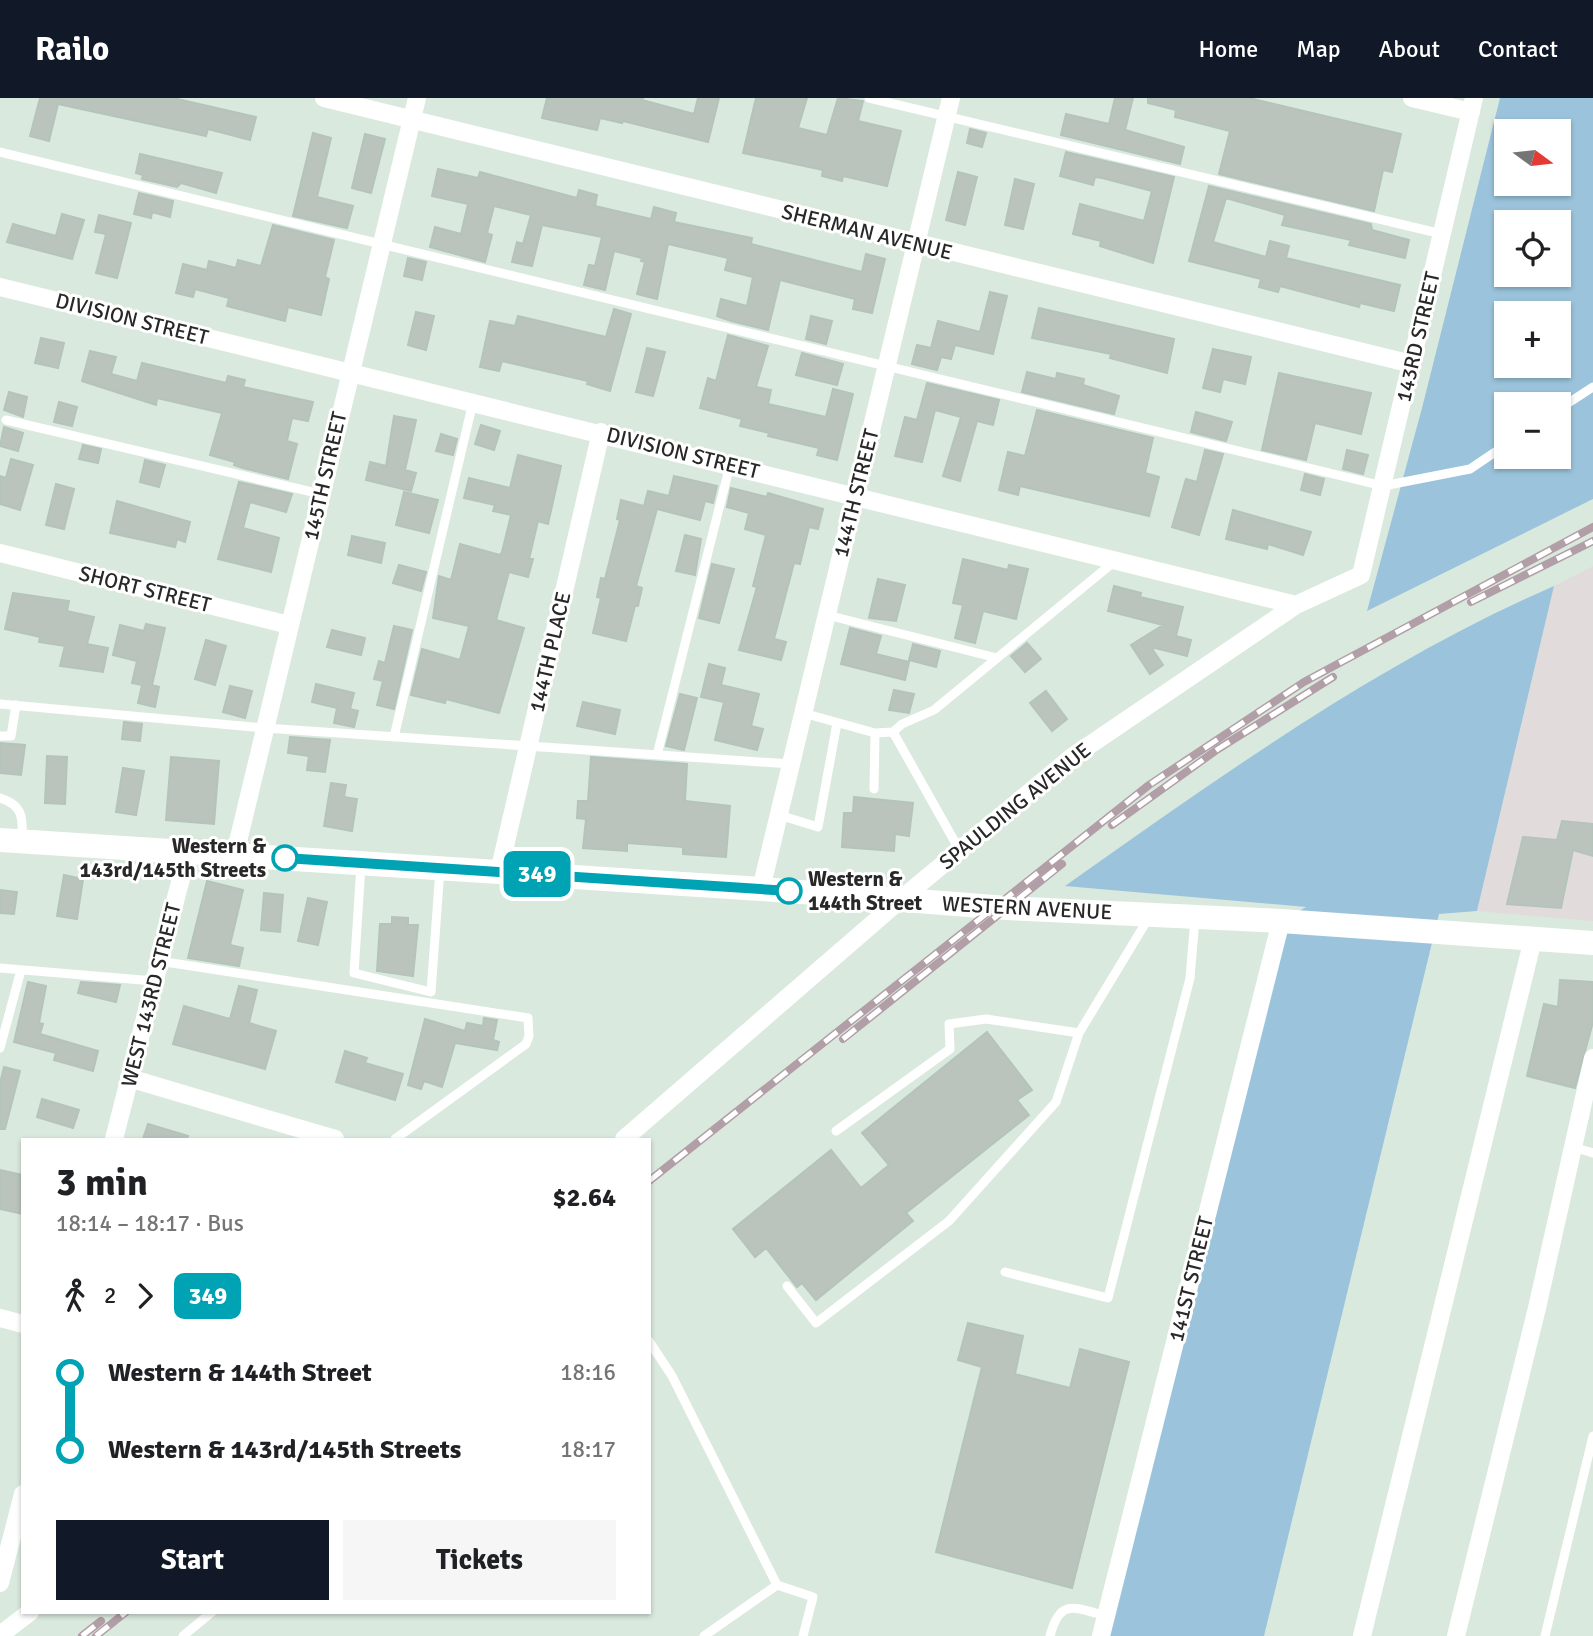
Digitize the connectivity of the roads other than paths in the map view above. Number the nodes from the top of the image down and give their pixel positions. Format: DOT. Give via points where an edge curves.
graph roads {
  1 [pos="324,98"];
  2 [pos="417,98"];
  3 [pos="869,98"];
  4 [pos="951,98"];
  5 [pos="1412,98"];
  6 [pos="1473,105"];
  7 [pos="946,117"];
  8 [pos="412,119"];
  9 [pos="0,152"];
  10 [pos="1442,234"];
  11 [pos="380,244"];
  12 [pos="916,244"];
  13 [pos="0,287"];
  14 [pos="1412,364"];
  15 [pos="887,366"];
  16 [pos="350,372"];
  17 [pos="1593,387"];
  18 [pos="473,402"];
  19 [pos="1571,402"];
  20 [pos="6,420"];
  21 [pos="601,432"];
  22 [pos="1494,453"];
  23 [pos="730,464"];
  24 [pos="1383,486"];
  25 [pos="321,494"];
  26 [pos="856,495"];
  27 [pos="0,553"];
  28 [pos="1116,560"];
  29 [pos="1296,605"];
  30 [pos="827,615"];
  31 [pos="289,625"];
  32 [pos="997,658"];
  33 [pos="0,704"];
  34 [pos="16,705"];
  35 [pos="803,713"];
  36 [pos="837,723"];
  37 [pos="265,728"];
  38 [pos="892,732"];
  39 [pos="875,733"];
  40 [pos="0,736"];
  41 [pos="394,737"];
  42 [pos="528,746"];
  43 [pos="657,755"];
  44 [pos="791,764"];
  45 [pos="874,789"];
  46 [pos="0,798"];
  47 [pos="779,815"];
  48 [pos="11,841"];
  49 [pos="188,851"];
  50 [pos="960,852"];
  51 [pos="235,854"];
  52 [pos="361,863"];
  53 [pos="440,868"];
  54 [pos="499,872"];
  55 [pos="761,889"];
  56 [pos="900,900"];
  57 [pos="1150,914"];
  58 [pos="1195,917"];
  59 [pos="1281,921"];
  60 [pos="1533,939"];
  61 [pos="1593,943"];
  62 [pos="159,961"];
  63 [pos="0,968"];
  64 [pos="21,970"];
  65 [pos="155,981"];
  66 [pos="1079,1033"];
  67 [pos="0,1048"];
  68 [pos="1593,1058"];
  69 [pos="129,1078"];
  70 [pos="836,1131"];
  71 [pos="114,1138"];
  72 [pos="332,1138"];
  73 [pos="395,1138"];
  74 [pos="625,1138"];
  75 [pos="1573,1147"];
  76 [pos="1593,1153"];
  77 [pos="1004,1272"];
  78 [pos="787,1286"];
  79 [pos="0,1318"];
  80 [pos="21,1323"];
  81 [pos="651,1344"];
  82 [pos="1593,1436"];
  83 [pos="21,1502"];
  84 [pos="0,1583"];
  85 [pos="777,1585"];
  86 [pos="27,1614"];
  87 [pos="210,1614"];
  88 [pos="1106,1616"];
  89 [pos="0,1635"];
  90 [pos="183,1636"];
  91 [pos="704,1636"];
  92 [pos="803,1636"];
  93 [pos="1050,1636"];
  94 [pos="1101,1636"];
  95 [pos="1362,1636"];
  96 [pos="1456,1636"];
  97 [pos="1545,1636"];
  1 -- 8 [label="street, SHERMAN AVENUE"];
  2 -- 8 [label="street, 145TH STREET"];
  3 -- 7 [label="lane"];
  4 -- 7 [label="street, 144TH STREET"];
  5 -- 6 [label="street"];
  6 -- 10 [label="street, 143RD STREET"];
  7 -- 10 [label="lane"];
  7 -- 12 [label="street, 144TH STREET"];
  8 -- 11 [label="street, 145TH STREET"];
  8 -- 12 [label="street, SHERMAN AVENUE"];
  9 -- 11 [label="lane"];
  10 -- 14 [label="street, 143RD STREET"];
  11 -- 15 [label="lane"];
  11 -- 16 [label="street, 145TH STREET"];
  12 -- 14 [label="street, SHERMAN AVENUE"];
  12 -- 15 [label="street, 144TH STREET"];
  13 -- 16 [label="street, DIVISION STREET"];
  14 -- 24 [label="street, 143RD STREET"];
  15 -- 24 [label="lane"];
  15 -- 26 [label="street, 144TH STREET"];
  16 -- 18 [label="street, DIVISION STREET"];
  16 -- 25 [label="street, 145TH STREET"];
  17 -- 19 [label="lane"];
  18 -- 21 [label="street, DIVISION STREET"];
  18 -- 41 [label="lane"];
  20 -- 25 [label="lane"];
  21 -- 23 [label="street, DIVISION STREET"];
  21 -- 42 [label="street, 144TH PLACE"];
  22 -- 24 [label="lane" via="1470,469"];
  23 -- 26 [label="street, DIVISION STREET"];
  23 -- 43 [label="lane"];
  24 -- 29 [label="street, 143RD STREET" via="1361,575"];
  25 -- 31 [label="street, 145TH STREET"];
  26 -- 28 [label="street, DIVISION STREET"];
  26 -- 30 [label="street, 144TH STREET"];
  27 -- 31 [label="street, SHORT STREET"];
  28 -- 29 [label="street, DIVISION STREET"];
  28 -- 32 [label="lane"];
  29 -- 50 [label="street, SPAULDING AVENUE" via="1072,757"];
  30 -- 32 [label="lane"];
  30 -- 35 [label="street, 144TH STREET"];
  31 -- 37 [label="street, 145TH STREET"];
  32 -- 38 [label="lane" via="934,710"];
  33 -- 34 [label="lane"];
  34 -- 37 [label="lane"];
  34 -- 40 [label="lane" via="10,736"];
  35 -- 36 [label="lane"];
  35 -- 44 [label="street, 144TH STREET"];
  36 -- 39 [label="lane"];
  36 -- 47 [label="lane" via="818,827"];
  37 -- 41 [label="lane"];
  37 -- 51 [label="street, 145TH STREET"];
  38 -- 39 [label="lane"];
  38 -- 50 [label="lane"];
  39 -- 45 [label="lane"];
  41 -- 42 [label="lane"];
  42 -- 43 [label="lane"];
  42 -- 54 [label="street, 144TH PLACE"];
  43 -- 44 [label="lane"];
  44 -- 47 [label="street, 144TH STREET"];
  46 -- 48 [label="lane" via="19,807 23,817"];
  47 -- 55 [label="street, 144TH STREET"];
  48 -- 49 [label="main road, WESTERN AVENUE"];
  49 -- 51 [label="main road, WESTERN AVENUE"];
  49 -- 62 [label="street, WEST 143RD STREET"];
  50 -- 56 [label="street, SPAULDING AVENUE"];
  51 -- 52 [label="main road, WESTERN AVENUE"];
  52 -- 53 [label="main road, WESTERN AVENUE"];
  52 -- 53 [label="lane" via="354,973 431,992"];
  53 -- 54 [label="main road, WESTERN AVENUE"];
  54 -- 55 [label="main road, WESTERN AVENUE"];
  55 -- 56 [label="main road, WESTERN AVENUE"];
  56 -- 57 [label="main road, WESTERN AVENUE"];
  56 -- 74 [label="street, SPAULDING AVENUE"];
  57 -- 58 [label="main road, WESTERN AVENUE"];
  57 -- 66 [label="lane"];
  58 -- 59 [label="main road, WESTERN AVENUE"];
  58 -- 77 [label="lane" via="1190,978 1108,1298"];
  59 -- 60 [label="main road, WESTERN AVENUE"];
  59 -- 88 [label="street, 141ST STREET"];
  60 -- 61 [label="main road, WESTERN AVENUE"];
  60 -- 95 [label="street"];
  62 -- 65 [label="street, WEST 143RD STREET"];
  62 -- 73 [label="lane" via="528,1018 526,1045"];
  63 -- 64 [label="lane"];
  64 -- 65 [label="lane"];
  64 -- 67 [label="lane"];
  65 -- 69 [label="street, WEST 143RD STREET"];
  66 -- 70 [label="lane" via="986,1019 949,1024 950,1049"];
  66 -- 78 [label="lane" via="1056,1102 949,1221 816,1323"];
  68 -- 75 [label="street"];
  69 -- 71 [label="street, WEST 143RD STREET"];
  69 -- 72 [label="street"];
  75 -- 76 [label="lane"];
  75 -- 96 [label="street"];
  79 -- 80 [label="street"];
  81 -- 85 [label="lane" via="672,1376"];
  82 -- 97 [label="lane"];
  83 -- 84 [label="street"];
  85 -- 91 [label="lane"];
  85 -- 92 [label="lane" via="813,1597"];
  86 -- 89 [label="street"];
  87 -- 90 [label="lane"];
  88 -- 93 [label="lane" via="1072,1607 1062,1610"];
  88 -- 94 [label="street, 141ST STREET"];
}
